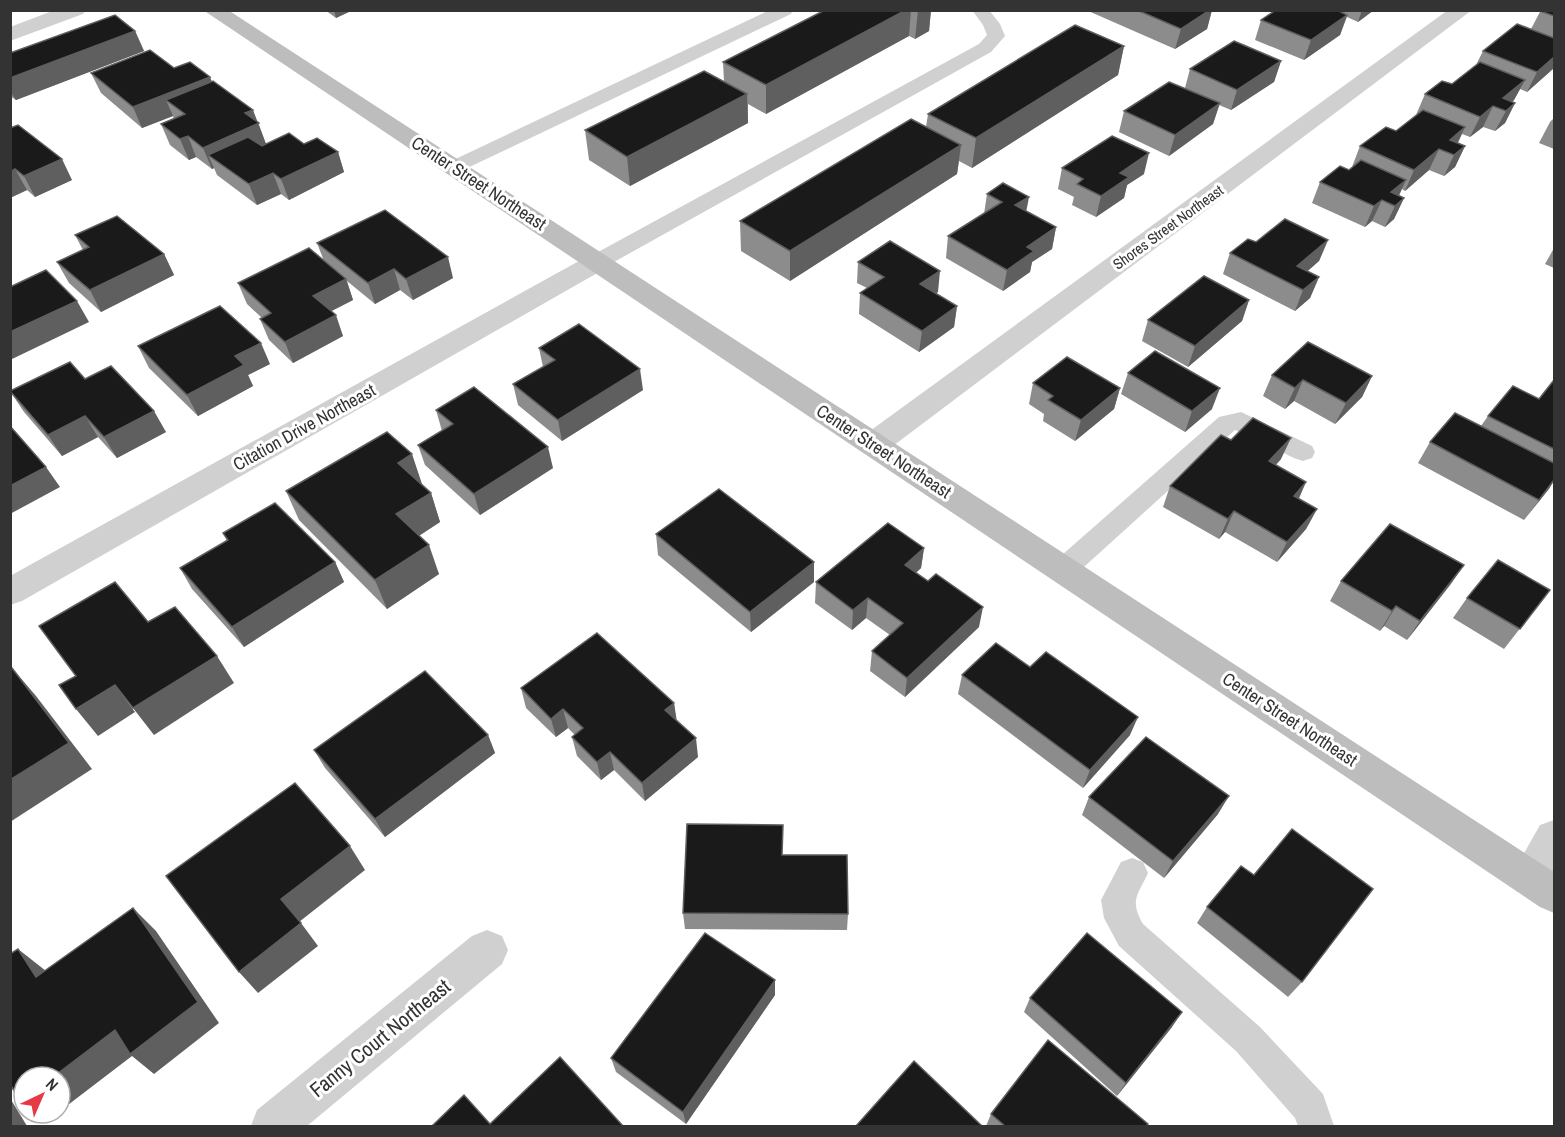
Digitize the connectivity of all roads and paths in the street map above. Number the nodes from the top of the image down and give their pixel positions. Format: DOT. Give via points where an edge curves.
graph roads {
  1 [pos="76,10"];
  2 [pos="213,10"];
  3 [pos="785,10"];
  4 [pos="980,10"];
  5 [pos="1462,10"];
  6 [pos="10,34"];
  7 [pos="454,167"];
  8 [pos="597,262"];
  9 [pos="874,444"];
  10 [pos="1303,452"];
  11 [pos="1064,569"];
  12 [pos="10,592"];
  13 [pos="1554,838"];
  14 [pos="1132,873"];
  15 [pos="1542,886"];
  16 [pos="487,950"];
  17 [pos="273,1126"];
  18 [pos="1316,1126"];
  1 -- 6 [label="street"];
  2 -- 7 [label="main road, Center Street Northeast"];
  3 -- 7 [label="lane"];
  4 -- 8 [label="lane" via="996,36 985,48"];
  5 -- 9 [label="street, Shores Street Northeast"];
  7 -- 8 [label="main road, Center Street Northeast"];
  8 -- 9 [label="main road, Center Street Northeast"];
  8 -- 12 [label="street, Citation Drive Northeast"];
  9 -- 11 [label="main road, Center Street Northeast"];
  10 -- 11 [label="lane" via="1241,421 1228,423"];
  11 -- 15 [label="main road, Center Street Northeast"];
  13 -- 15 [label="street"];
  14 -- 18 [label="lane" via="1117,900 1131,935 1248,1039 1310,1107"];
  16 -- 17 [label="street, Fanny Court Northeast"];
}
